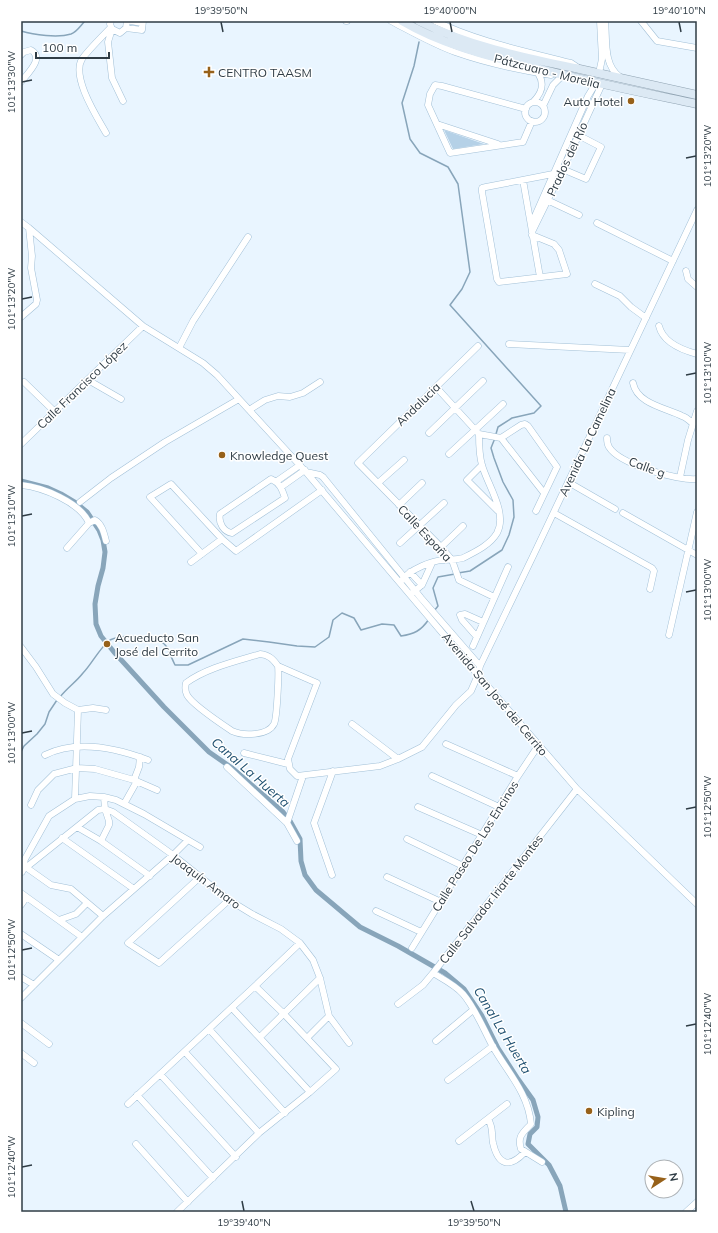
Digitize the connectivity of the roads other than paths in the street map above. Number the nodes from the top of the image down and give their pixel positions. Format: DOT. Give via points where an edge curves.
graph roads {
  1 [pos="127,21"];
  2 [pos="131,21"];
  3 [pos="391,21"];
  4 [pos="402,21"];
  5 [pos="419,21"];
  6 [pos="600,21"];
  7 [pos="605,21"];
  8 [pos="641,21"];
  9 [pos="142,24"];
  10 [pos="448,24"];
  11 [pos="111,26"];
  12 [pos="126,28"];
  13 [pos="434,29"];
  14 [pos="697,48"];
  15 [pos="604,53"];
  16 [pos="21,55"];
  17 [pos="580,69"];
  18 [pos="538,73"];
  19 [pos="599,73"];
  20 [pos="561,77"];
  21 [pos="573,78"];
  22 [pos="622,78"];
  23 [pos="21,82"];
  24 [pos="599,84"];
  25 [pos="697,95"];
  26 [pos="123,101"];
  27 [pos="533,102"];
  28 [pos="697,104"];
  29 [pos="543,106"];
  30 [pos="526,109"];
  31 [pos="532,121"];
  32 [pos="437,124"];
  33 [pos="106,133"];
  34 [pos="578,135"];
  35 [pos="500,145"];
  36 [pos="560,168"];
  37 [pos="553,174"];
  38 [pos="523,180"];
  39 [pos="546,199"];
  40 [pos="697,210"];
  41 [pos="579,215"];
  42 [pos="21,222"];
  43 [pos="597,224"];
  44 [pos="531,225"];
  45 [pos="29,228"];
  46 [pos="532,234"];
  47 [pos="248,237"];
  48 [pos="673,261"];
  49 [pos="686,271"];
  50 [pos="540,277"];
  51 [pos="595,284"];
  52 [pos="697,287"];
  53 [pos="21,317"];
  54 [pos="646,318"];
  55 [pos="143,326"];
  56 [pos="659,326"];
  57 [pos="509,344"];
  58 [pos="478,346"];
  59 [pos="179,348"];
  60 [pos="630,350"];
  61 [pos="697,354"];
  62 [pos="88,380"];
  63 [pos="483,381"];
  64 [pos="24,382"];
  65 [pos="320,382"];
  66 [pos="633,383"];
  67 [pos="436,387"];
  68 [pos="121,399"];
  69 [pos="239,399"];
  70 [pos="503,404"];
  71 [pos="455,408"];
  72 [pos="249,410"];
  73 [pos="697,410"];
  74 [pos="55,412"];
  75 [pos="692,423"];
  76 [pos="477,432"];
  77 [pos="429,433"];
  78 [pos="500,438"];
  79 [pos="607,438"];
  80 [pos="21,444"];
  81 [pos="449,454"];
  82 [pos="404,460"];
  83 [pos="358,463"];
  84 [pos="482,465"];
  85 [pos="304,469"];
  86 [pos="680,477"];
  87 [pos="323,478"];
  88 [pos="697,479"];
  89 [pos="277,481"];
  90 [pos="568,482"];
  91 [pos="316,483"];
  92 [pos="378,483"];
  93 [pos="422,483"];
  94 [pos="21,485"];
  95 [pos="282,487"];
  96 [pos="322,490"];
  97 [pos="544,493"];
  98 [pos="80,502"];
  99 [pos="444,503"];
  100 [pos="399,505"];
  101 [pos="615,509"];
  102 [pos="498,511"];
  103 [pos="536,511"];
  104 [pos="697,512"];
  105 [pos="554,513"];
  106 [pos="623,513"];
  107 [pos="92,521"];
  108 [pos="696,521"];
  109 [pos="420,526"];
  110 [pos="463,526"];
  111 [pos="222,539"];
  112 [pos="106,541"];
  113 [pos="400,543"];
  114 [pos="441,547"];
  115 [pos="67,548"];
  116 [pos="688,550"];
  117 [pos="202,554"];
  118 [pos="697,555"];
  119 [pos="191,562"];
  120 [pos="432,563"];
  121 [pos="454,563"];
  122 [pos="508,567"];
  123 [pos="410,572"];
  124 [pos="402,580"];
  125 [pos="422,585"];
  126 [pos="650,588"];
  127 [pos="413,592"];
  128 [pos="494,597"];
  129 [pos="435,619"];
  130 [pos="483,622"];
  131 [pos="669,636"];
  132 [pos="477,637"];
  133 [pos="473,646"];
  134 [pos="21,647"];
  135 [pos="278,666"];
  136 [pos="480,666"];
  137 [pos="478,675"];
  138 [pos="78,710"];
  139 [pos="106,710"];
  140 [pos="352,724"];
  141 [pos="446,744"];
  142 [pos="78,746"];
  143 [pos="538,746"];
  144 [pos="244,753"];
  145 [pos="44,756"];
  146 [pos="140,757"];
  147 [pos="398,759"];
  148 [pos="148,760"];
  149 [pos="288,764"];
  150 [pos="227,767"];
  151 [pos="76,768"];
  152 [pos="333,771"];
  153 [pos="303,776"];
  154 [pos="432,776"];
  155 [pos="518,776"];
  156 [pos="136,781"];
  157 [pos="577,789"];
  158 [pos="157,790"];
  159 [pos="104,796"];
  160 [pos="75,799"];
  161 [pos="124,804"];
  162 [pos="31,805"];
  163 [pos="418,807"];
  164 [pos="499,807"];
  165 [pos="106,809"];
  166 [pos="287,822"];
  167 [pos="77,827"];
  168 [pos="482,835"];
  169 [pos="62,838"];
  170 [pos="407,839"];
  171 [pos="188,840"];
  172 [pos="101,841"];
  173 [pos="297,841"];
  174 [pos="200,847"];
  175 [pos="173,856"];
  176 [pos="463,866"];
  177 [pos="24,870"];
  178 [pos="332,875"];
  179 [pos="150,876"];
  180 [pos="200,877"];
  181 [pos="387,877"];
  182 [pos="134,889"];
  183 [pos="21,893"];
  184 [pos="26,898"];
  185 [pos="229,900"];
  186 [pos="87,902"];
  187 [pos="441,902"];
  188 [pos="697,904"];
  189 [pos="21,905"];
  190 [pos="376,911"];
  191 [pos="103,916"];
  192 [pos="59,920"];
  193 [pos="421,932"];
  194 [pos="21,934"];
  195 [pos="82,937"];
  196 [pos="300,943"];
  197 [pos="412,948"];
  198 [pos="59,960"];
  199 [pos="435,970"];
  200 [pos="21,977"];
  201 [pos="320,978"];
  202 [pos="34,985"];
  203 [pos="255,986"];
  204 [pos="21,998"];
  205 [pos="398,1004"];
  206 [pos="232,1008"];
  207 [pos="473,1010"];
  208 [pos="284,1014"];
  209 [pos="329,1016"];
  210 [pos="21,1023"];
  211 [pos="209,1029"];
  212 [pos="260,1037"];
  213 [pos="307,1038"];
  214 [pos="436,1042"];
  215 [pos="349,1043"];
  216 [pos="49,1044"];
  217 [pos="492,1046"];
  218 [pos="184,1052"];
  219 [pos="21,1053"];
  220 [pos="34,1063"];
  221 [pos="160,1074"];
  222 [pos="448,1080"];
  223 [pos="310,1092"];
  224 [pos="137,1095"];
  225 [pos="128,1104"];
  226 [pos="508,1104"];
  227 [pos="285,1113"];
  228 [pos="488,1119"];
  229 [pos="259,1133"];
  230 [pos="459,1141"];
  231 [pos="136,1144"];
  232 [pos="525,1152"];
  233 [pos="236,1157"];
  234 [pos="542,1162"];
  235 [pos="213,1178"];
  236 [pos="188,1202"];
  237 [pos="697,1202"];
  238 [pos="177,1212"];
  239 [pos="686,1212"];
  1 -- 12 [label="street"];
  2 -- 9 [label="street"];
  3 -- 18 [label="street" via="454,52"];
  4 -- 13 [label="main road, Pátzcuaro - Morelia"];
  5 -- 13 [label="main road"];
  6 -- 15 [label="street"];
  7 -- 15 [label="street"];
  8 -- 14 [label="street" via="657,41"];
  9 -- 12 [label="street"];
  10 -- 13 [label="street"];
  10 -- 17 [label="street" via="494,43 571,63"];
  11 -- 12 [label="street" via="120,33"];
  11 -- 26 [label="street" via="108,42 112,78"];
  11 -- 33 [label="street" via="82,59 79,67 87,99"];
  13 -- 17 [label="main road" via="479,46"];
  13 -- 21 [label="main road, Pátzcuaro - Morelia" via="491,57"];
  15 -- 19 [label="street"];
  15 -- 22 [label="street" via="612,70"];
  16 -- 23 [label="street" via="31,50 37,58"];
  17 -- 19 [label="main road"];
  18 -- 20 [label="street"];
  18 -- 27 [label="street" via="542,88"];
  19 -- 22 [label="main road"];
  20 -- 21 [label="street"];
  20 -- 29 [label="street"];
  21 -- 24 [label="main road, Pátzcuaro - Morelia"];
  22 -- 25 [label="main road"];
  24 -- 28 [label="main road, Pátzcuaro - Morelia"];
  24 -- 34 [label="street, Prados del Río"];
  24 -- 36 [label="street" via="588,96"];
  27 -- 29 [label="street"];
  27 -- 30 [label="street"];
  29 -- 31 [label="street" via="543,117 538,121"];
  30 -- 31 [label="street" via="527,118"];
  30 -- 32 [label="street" via="435,85 428,105"];
  31 -- 35 [label="street" via="523,142"];
  32 -- 35 [label="street"];
  32 -- 35 [label="street" via="450,153"];
  34 -- 36 [label="street, Prados del Río"];
  34 -- 36 [label="street" via="601,147 586,179"];
  36 -- 37 [label="street"];
  36 -- 39 [label="street, Prados del Río"];
  37 -- 38 [label="street"];
  37 -- 39 [label="street"];
  38 -- 44 [label="street"];
  38 -- 50 [label="street" via="486,186 482,188 482,192 499,282"];
  39 -- 41 [label="street"];
  39 -- 44 [label="street"];
  39 -- 46 [label="street, Prados del Río"];
  40 -- 48 [label="street, Avenida La Camelina"];
  42 -- 45 [label="street, Avenida San José del Cerrito"];
  43 -- 48 [label="street"];
  44 -- 46 [label="street"];
  45 -- 53 [label="street" via="36,304"];
  45 -- 55 [label="street, Avenida San José del Cerrito"];
  46 -- 50 [label="street"];
  46 -- 50 [label="street" via="554,244 559,250 567,274"];
  47 -- 59 [label="street" via="193,321"];
  48 -- 54 [label="street, Avenida La Camelina"];
  49 -- 52 [label="street" via="688,279"];
  51 -- 54 [label="street" via="620,296"];
  54 -- 60 [label="street, Avenida La Camelina"];
  55 -- 59 [label="street, Avenida San José del Cerrito"];
  55 -- 62 [label="street, Calle Francisco López"];
  56 -- 61 [label="street" via="662,334 676,347"];
  57 -- 60 [label="street"];
  58 -- 67 [label="street, Andalucia"];
  59 -- 69 [label="street, Avenida San José del Cerrito" via="203,363"];
  60 -- 90 [label="street, Avenida La Camelina"];
  62 -- 68 [label="street"];
  62 -- 74 [label="street, Calle Francisco López"];
  63 -- 71 [label="street"];
  64 -- 74 [label="street"];
  65 -- 72 [label="street" via="303,393 265,400"];
  66 -- 75 [label="street" via="640,396 657,406 684,416"];
  67 -- 71 [label="street"];
  67 -- 83 [label="street, Andalucia"];
  69 -- 72 [label="street, Avenida San José del Cerrito"];
  69 -- 98 [label="street" via="165,442"];
  70 -- 76 [label="street"];
  71 -- 76 [label="street"];
  71 -- 77 [label="street"];
  72 -- 85 [label="street, Avenida San José del Cerrito"];
  73 -- 75 [label="street"];
  74 -- 80 [label="street, Calle Francisco López"];
  75 -- 86 [label="street"];
  76 -- 78 [label="street"];
  76 -- 81 [label="street"];
  76 -- 84 [label="street"];
  78 -- 97 [label="street"];
  78 -- 97 [label="street" via="521,425 528,426 557,467"];
  79 -- 86 [label="street, Calle g" via="612,451 630,462 657,473"];
  82 -- 92 [label="street"];
  83 -- 92 [label="street, Calle España"];
  84 -- 102 [label="street" via="495,496"];
  84 -- 102 [label="street" via="466,480"];
  85 -- 87 [label="street, Avenida San José del Cerrito"];
  85 -- 89 [label="street"];
  85 -- 91 [label="street, Avenida San José del Cerrito"];
  85 -- 95 [label="street"];
  86 -- 88 [label="street, Calle g"];
  87 -- 91 [label="street" via="316,478"];
  87 -- 124 [label="street, Avenida San José del Cerrito"];
  89 -- 95 [label="street"];
  89 -- 95 [label="street" via="271,479 220,514 222,526 232,533 252,520 285,498"];
  90 -- 101 [label="street"];
  90 -- 105 [label="street, Avenida La Camelina"];
  91 -- 96 [label="street, Avenida San José del Cerrito"];
  92 -- 100 [label="street, Calle España"];
  93 -- 100 [label="street"];
  94 -- 107 [label="street" via="41,489 71,503"];
  96 -- 111 [label="street" via="236,551"];
  96 -- 124 [label="street, Avenida San José del Cerrito"];
  97 -- 103 [label="street"];
  99 -- 109 [label="street"];
  100 -- 109 [label="street, Calle España"];
  102 -- 121 [label="street" via="500,521 497,532 489,542"];
  104 -- 108 [label="street"];
  105 -- 126 [label="street" via="652,568 654,571"];
  105 -- 136 [label="street, Avenida La Camelina"];
  106 -- 116 [label="street"];
  107 -- 112 [label="street" via="98,522 101,526"];
  107 -- 115 [label="street"];
  108 -- 116 [label="street"];
  109 -- 113 [label="street"];
  109 -- 114 [label="street, Calle España"];
  110 -- 114 [label="street"];
  111 -- 117 [label="street"];
  111 -- 117 [label="street" via="171,484 150,497"];
  114 -- 121 [label="street, Calle España"];
  116 -- 118 [label="street"];
  116 -- 131 [label="street"];
  117 -- 119 [label="street"];
  120 -- 121 [label="street" via="444,560"];
  120 -- 123 [label="street, Calle España"];
  120 -- 125 [label="street, Calle España"];
  121 -- 128 [label="street, Calle España" via="461,582"];
  122 -- 128 [label="street"];
  123 -- 124 [label="street, Calle España"];
  123 -- 125 [label="street"];
  124 -- 127 [label="street, Avenida San José del Cerrito"];
  125 -- 127 [label="street, Calle España"];
  127 -- 129 [label="street, Avenida San José del Cerrito"];
  128 -- 130 [label="street"];
  129 -- 136 [label="street, Avenida San José del Cerrito"];
  129 -- 137 [label="street, Avenida San José del Cerrito"];
  130 -- 132 [label="street"];
  130 -- 132 [label="street" via="465,614 460,615"];
  132 -- 133 [label="street"];
  134 -- 138 [label="street" via="54,694"];
  135 -- 135 [label="street" via="268,655 260,654 192,679 186,683 185,688 193,702 233,731 268,731 275,722"];
  135 -- 149 [label="street" via="317,683"];
  136 -- 137 [label="street, Avenida La Camelina"];
  137 -- 143 [label="street, Avenida San José del Cerrito"];
  137 -- 147 [label="street, Avenida La Camelina" via="471,691 456,705 422,747"];
  138 -- 139 [label="street"];
  138 -- 142 [label="street"];
  140 -- 147 [label="street"];
  141 -- 155 [label="street"];
  142 -- 145 [label="street" via="55,750"];
  142 -- 146 [label="street" via="97,747"];
  142 -- 151 [label="street"];
  143 -- 155 [label="street, Calle Paseo De Los Encinos"];
  143 -- 157 [label="street, Avenida San José del Cerrito"];
  144 -- 149 [label="street"];
  146 -- 148 [label="street"];
  146 -- 156 [label="street"];
  147 -- 152 [label="street, Avenida La Camelina" via="380,766"];
  149 -- 153 [label="street" via="293,773"];
  150 -- 166 [label="street"];
  151 -- 156 [label="street" via="95,769"];
  151 -- 160 [label="street"];
  151 -- 162 [label="street" via="54,774 38,790"];
  152 -- 153 [label="street, Avenida La Camelina"];
  152 -- 178 [label="street" via="314,823"];
  153 -- 166 [label="street"];
  154 -- 164 [label="street"];
  155 -- 164 [label="street, Calle Paseo De Los Encinos"];
  156 -- 158 [label="street"];
  156 -- 161 [label="street"];
  157 -- 188 [label="street, Avenida San José del Cerrito"];
  157 -- 199 [label="street, Calle Salvador Iriarte Montes"];
  159 -- 160 [label="street"];
  159 -- 161 [label="street"];
  159 -- 165 [label="street"];
  160 -- 177 [label="street" via="49,816 25,859"];
  161 -- 171 [label="street"];
  163 -- 168 [label="street"];
  164 -- 168 [label="street, Calle Paseo De Los Encinos"];
  165 -- 167 [label="street" via="98,810"];
  165 -- 172 [label="street" via="109,825"];
  165 -- 175 [label="street, Joaquín Amaro"];
  166 -- 173 [label="street"];
  167 -- 169 [label="street"];
  167 -- 172 [label="street"];
  168 -- 176 [label="street, Calle Paseo De Los Encinos"];
  169 -- 177 [label="street"];
  169 -- 182 [label="street"];
  170 -- 176 [label="street"];
  171 -- 174 [label="street"];
  171 -- 175 [label="street"];
  172 -- 179 [label="street"];
  175 -- 179 [label="street"];
  175 -- 180 [label="street, Joaquín Amaro"];
  176 -- 187 [label="street, Calle Paseo De Los Encinos"];
  177 -- 186 [label="street" via="51,885 70,889"];
  179 -- 182 [label="street"];
  180 -- 185 [label="street, Joaquín Amaro"];
  180 -- 185 [label="street" via="128,943 159,964"];
  181 -- 187 [label="street"];
  182 -- 191 [label="street"];
  183 -- 184 [label="street"];
  184 -- 189 [label="street"];
  184 -- 192 [label="street"];
  185 -- 196 [label="street, Joaquín Amaro" via="281,929"];
  186 -- 191 [label="street"];
  186 -- 192 [label="street" via="76,914"];
  187 -- 193 [label="street, Calle Paseo De Los Encinos"];
  190 -- 193 [label="street"];
  191 -- 195 [label="street"];
  192 -- 195 [label="street"];
  193 -- 197 [label="street, Calle Paseo De Los Encinos"];
  194 -- 198 [label="street"];
  195 -- 198 [label="street"];
  196 -- 201 [label="street, Joaquín Amaro" via="313,960"];
  196 -- 203 [label="street"];
  198 -- 202 [label="street"];
  199 -- 205 [label="street" via="423,985"];
  199 -- 207 [label="street, Calle Salvador Iriarte Montes" via="464,995"];
  200 -- 202 [label="street"];
  201 -- 208 [label="street"];
  201 -- 209 [label="street, Joaquín Amaro"];
  202 -- 204 [label="street"];
  203 -- 206 [label="street"];
  203 -- 208 [label="street"];
  206 -- 211 [label="street"];
  206 -- 212 [label="street"];
  207 -- 214 [label="street"];
  207 -- 217 [label="street, Calle Salvador Iriarte Montes"];
  208 -- 212 [label="street"];
  208 -- 213 [label="street"];
  209 -- 213 [label="street"];
  209 -- 215 [label="street, Joaquín Amaro"];
  210 -- 216 [label="street"];
  211 -- 218 [label="street"];
  211 -- 227 [label="street"];
  212 -- 223 [label="street"];
  213 -- 223 [label="street" via="336,1069"];
  217 -- 222 [label="street"];
  217 -- 232 [label="street, Calle Salvador Iriarte Montes" via="530,1110 531,1124 519,1142"];
  218 -- 221 [label="street"];
  218 -- 229 [label="street"];
  219 -- 220 [label="street"];
  221 -- 224 [label="street"];
  221 -- 233 [label="street"];
  223 -- 227 [label="street"];
  224 -- 225 [label="street"];
  224 -- 235 [label="street"];
  226 -- 228 [label="street"];
  227 -- 229 [label="street"];
  228 -- 230 [label="street"];
  228 -- 232 [label="street" via="493,1130 495,1149 504,1162 509,1163"];
  229 -- 233 [label="street"];
  231 -- 236 [label="street"];
  232 -- 234 [label="street"];
  233 -- 235 [label="street"];
  235 -- 236 [label="street"];
  236 -- 238 [label="street"];
  237 -- 239 [label="street"];
}
